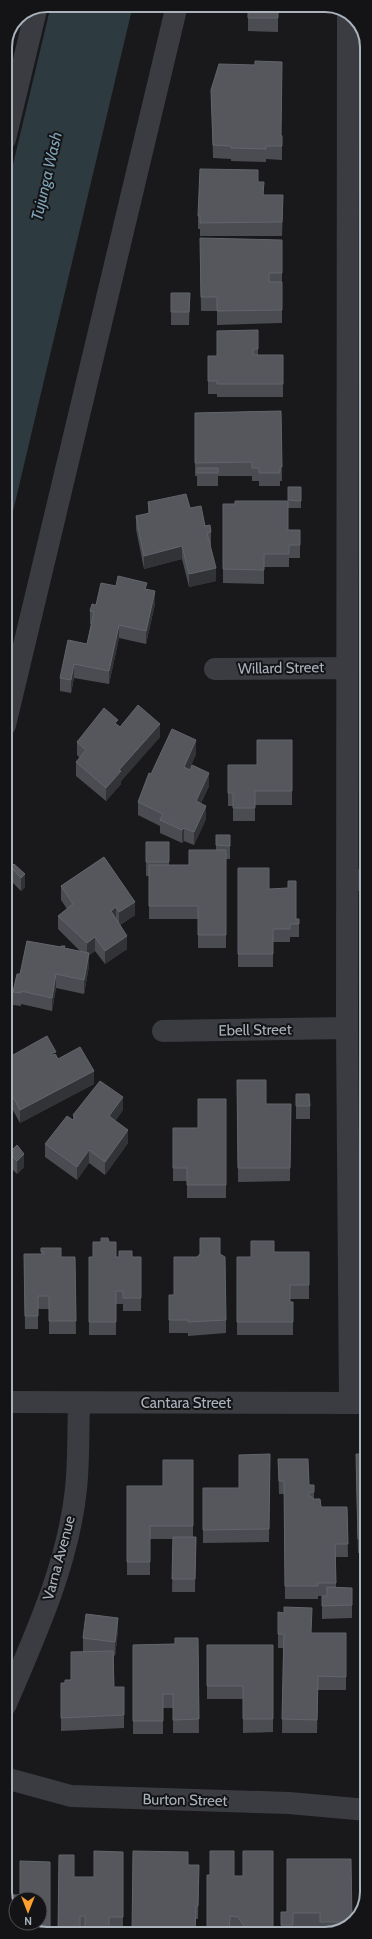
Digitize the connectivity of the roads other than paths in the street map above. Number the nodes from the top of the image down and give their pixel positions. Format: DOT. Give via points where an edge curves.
graph roads {
  1 [pos="175,12"];
  2 [pos="35,14"];
  3 [pos="348,21"];
  4 [pos="12,110"];
  5 [pos="347,668"];
  6 [pos="215,669"];
  7 [pos="12,695"];
  8 [pos="357,880"];
  9 [pos="347,1028"];
  10 [pos="163,1032"];
  11 [pos="12,1402"];
  12 [pos="79,1403"];
  13 [pos="358,1403"];
  14 [pos="12,1689"];
  15 [pos="12,1780"];
  16 [pos="360,1809"];
  1 -- 7 [label="street"];
  2 -- 4 [label="street"];
  3 -- 5 [label="street"];
  5 -- 6 [label="street, Willard Street"];
  5 -- 8 [label="street"];
  8 -- 9 [label="street"];
  9 -- 10 [label="street, Ebell Street"];
  9 -- 13 [label="street"];
  11 -- 12 [label="street, Cantara Street"];
  12 -- 13 [label="street, Cantara Street"];
  12 -- 14 [label="street, Varna Avenue" via="76,1489 65,1544 49,1600"];
  15 -- 16 [label="street, Burton Street" via="71,1796 289,1803"];
}
